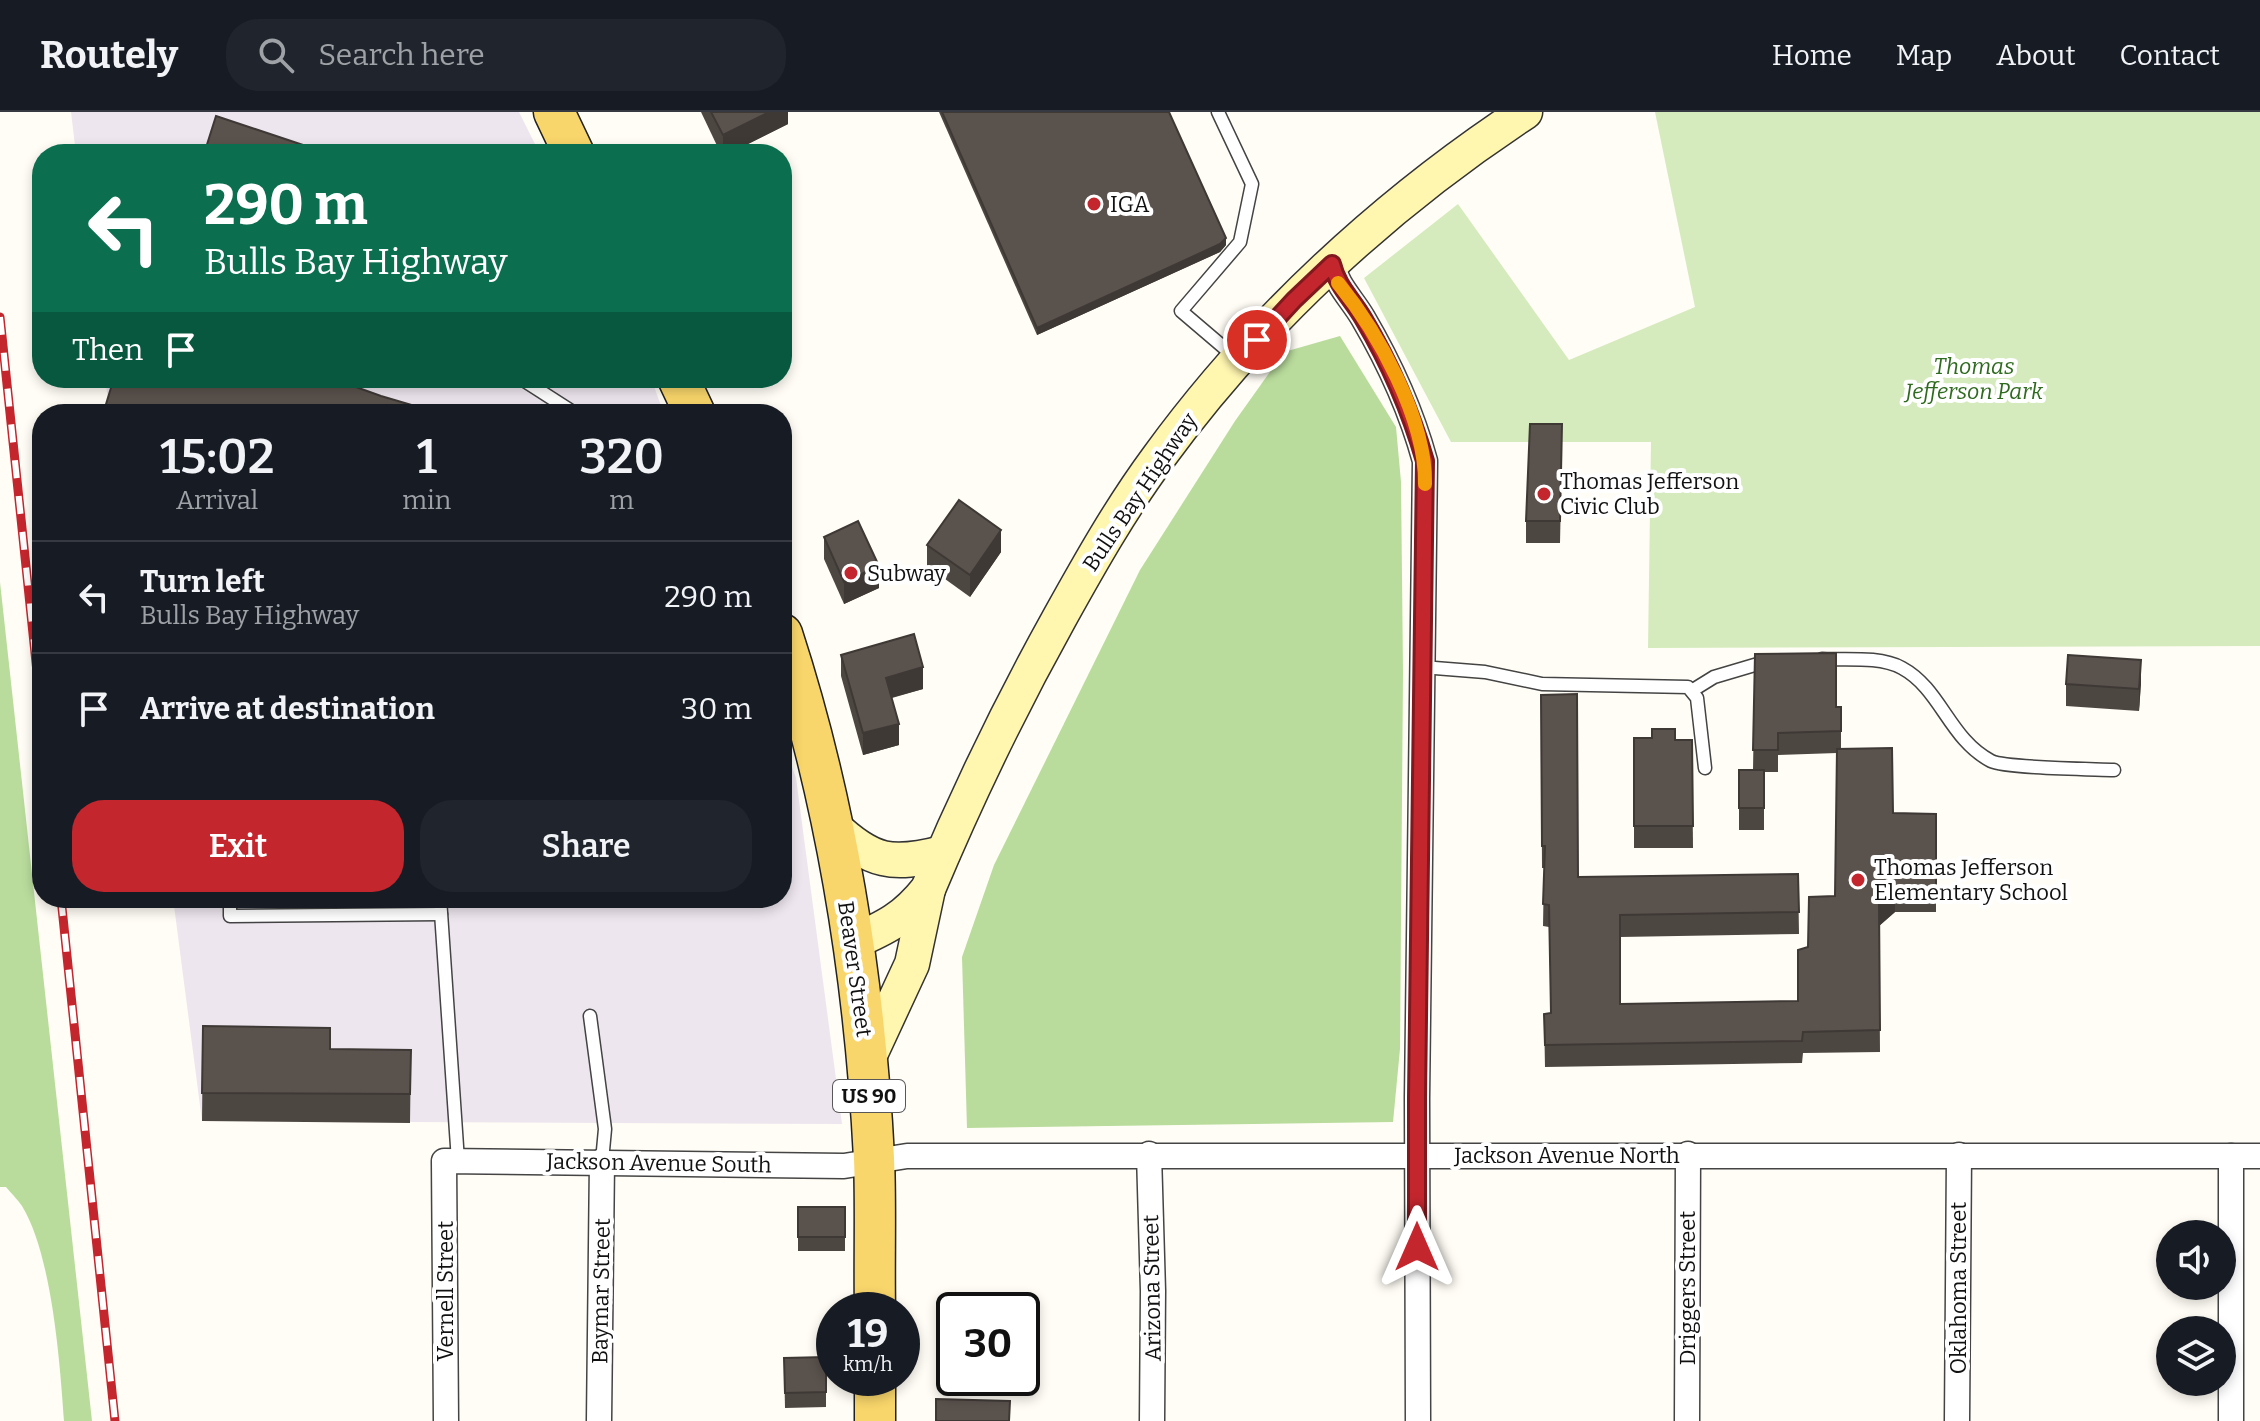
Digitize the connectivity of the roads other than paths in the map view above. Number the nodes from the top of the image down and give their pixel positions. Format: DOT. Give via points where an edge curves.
graph roads {
  1 [pos="554,112"];
  2 [pos="1218,112"];
  3 [pos="1525,112"];
  4 [pos="569,144"];
  5 [pos="1332,264"];
  6 [pos="1239,360"];
  7 [pos="536,388"];
  8 [pos="560,404"];
  9 [pos="1788,659"];
  10 [pos="1812,659"];
  11 [pos="1422,667"];
  12 [pos="792,679"];
  13 [pos="1693,690"];
  14 [pos="1705,768"];
  15 [pos="2114,770"];
  16 [pos="833,826"];
  17 [pos="943,853"];
  18 [pos="928,889"];
  19 [pos="230,908"];
  20 [pos="441,908"];
  21 [pos="441,914"];
  22 [pos="853,942"];
  23 [pos="590,1016"];
  24 [pos="867,1061"];
  25 [pos="1149,1154"];
  26 [pos="1688,1154"];
  27 [pos="1959,1155"];
  28 [pos="1418,1156"];
  29 [pos="2231,1156"];
  30 [pos="2260,1156"];
  31 [pos="451,1161"];
  32 [pos="602,1161"];
  33 [pos="874,1161"];
  34 [pos="875,1292"];
  35 [pos="875,1396"];
  36 [pos="446,1421"];
  37 [pos="599,1421"];
  38 [pos="875,1421"];
  39 [pos="1152,1421"];
  40 [pos="1418,1421"];
  41 [pos="1687,1421"];
  42 [pos="1957,1421"];
  43 [pos="2231,1421"];
  1 -- 4 [label="main road"];
  2 -- 6 [label="lane" via="1252,184 1240,242 1181,311"];
  3 -- 5 [label="main road, Bulls Bay Highway" via="1353,242"];
  5 -- 6 [label="main road, Bulls Bay Highway"];
  5 -- 11 [label="street" via="1336,281 1363,317 1403,391 1425,461"];
  6 -- 17 [label="main road, Bulls Bay Highway" via="1157,458 1106,536 1023,684"];
  7 -- 8 [label="lane"];
  9 -- 13 [label="lane" via="1714,677"];
  10 -- 15 [label="lane" via="1883,662 1901,668 1924,685 1964,742 1994,762"];
  11 -- 13 [label="lane" via="1542,684"];
  11 -- 28 [label="street"];
  12 -- 16 [label="main road, Beaver Street / US 90"];
  13 -- 14 [label="lane"];
  16 -- 17 [label="main road" via="873,857 915,860"];
  16 -- 22 [label="main road, Beaver Street / US 90"];
  17 -- 18 [label="main road, Bulls Bay Highway"];
  18 -- 22 [label="main road, Bulls Bay Highway" via="893,925"];
  18 -- 24 [label="main road" via="912,964"];
  19 -- 21 [label="lane" via="230,916"];
  20 -- 21 [label="lane"];
  21 -- 31 [label="lane"];
  22 -- 24 [label="main road, Beaver Street / US 90"];
  23 -- 32 [label="lane" via="605,1129"];
  24 -- 33 [label="main road, Beaver Street / US 90"];
  25 -- 28 [label="street, Jackson Avenue North"];
  25 -- 33 [label="street, Jackson Avenue North" via="907,1156"];
  25 -- 39 [label="street, Arizona Street"];
  26 -- 27 [label="street, Jackson Avenue North"];
  26 -- 28 [label="street, Jackson Avenue North"];
  26 -- 41 [label="street, Driggers Street"];
  27 -- 29 [label="street, Jackson Avenue North"];
  27 -- 42 [label="street, Oklahoma Street"];
  28 -- 40 [label="street"];
  29 -- 30 [label="street, Jackson Avenue North"];
  29 -- 43 [label="street"];
  31 -- 32 [label="street, Jackson Avenue South"];
  31 -- 36 [label="street, Vernell Street"];
  32 -- 33 [label="street, Jackson Avenue South" via="844,1166"];
  32 -- 37 [label="street, Baymar Street"];
  33 -- 34 [label="main road, Beaver Street / US 90"];
  35 -- 38 [label="main road"];
}
